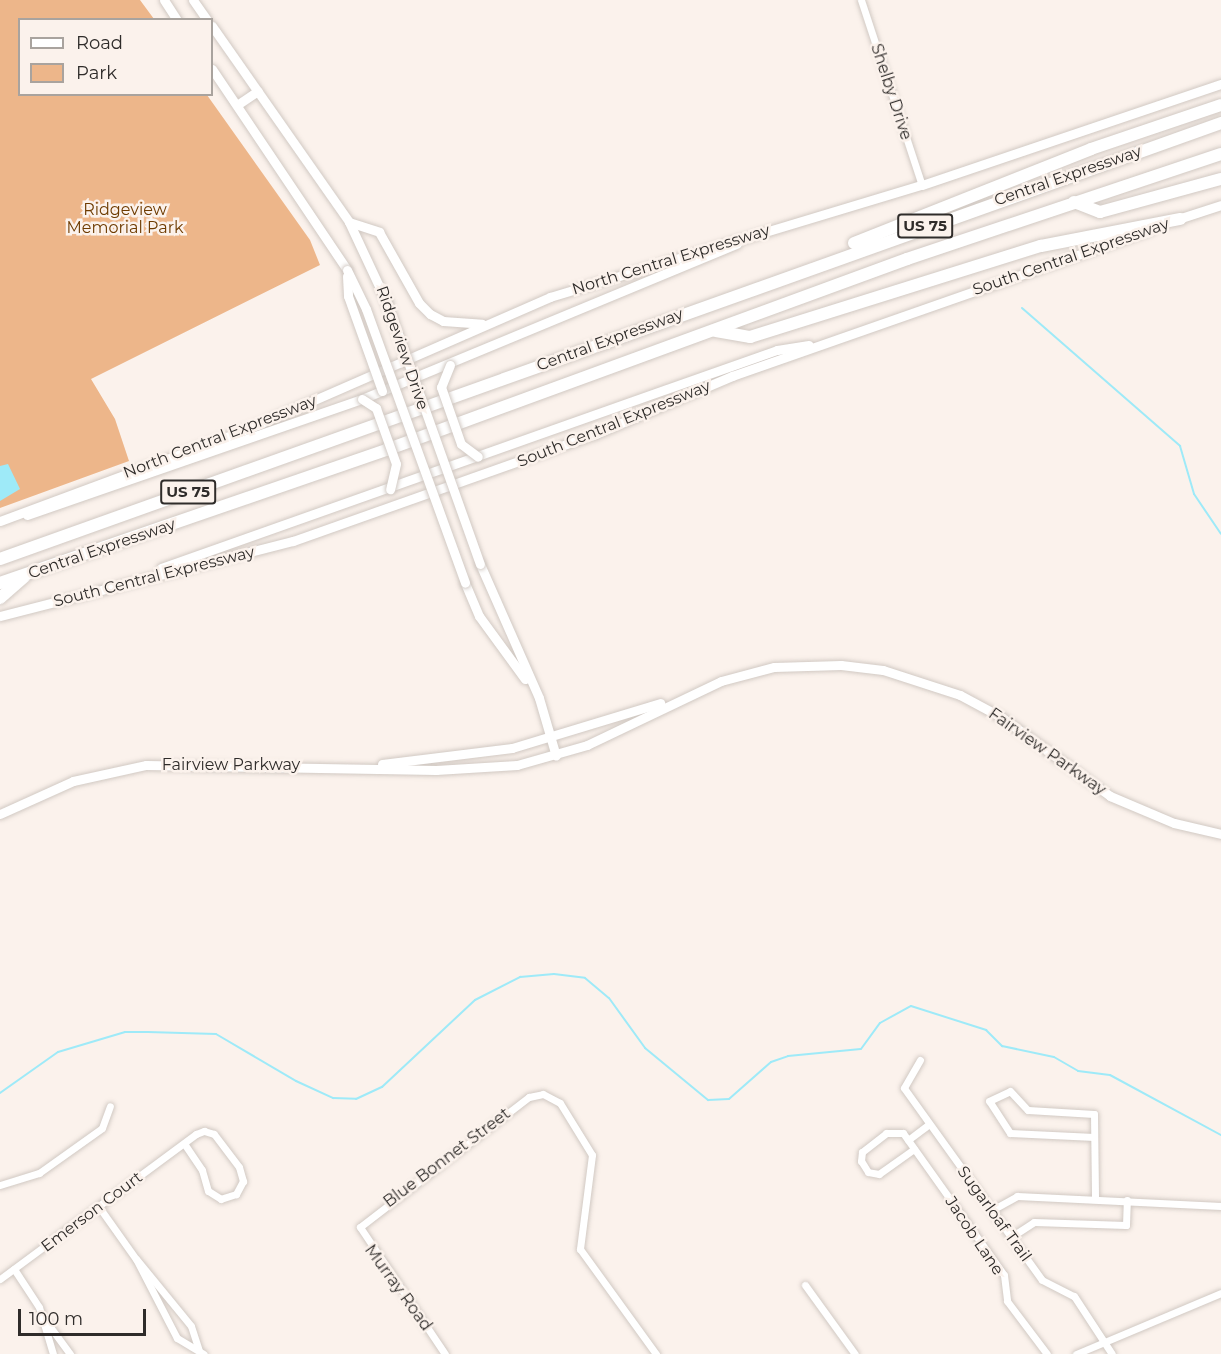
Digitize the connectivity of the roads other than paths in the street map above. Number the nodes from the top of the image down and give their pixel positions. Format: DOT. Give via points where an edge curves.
graph roads {
  1 [pos="164,0"];
  2 [pos="193,0"];
  3 [pos="861,0"];
  4 [pos="176,18"];
  5 [pos="206,18"];
  6 [pos="213,27"];
  7 [pos="213,70"];
  8 [pos="1221,84"];
  9 [pos="258,91"];
  10 [pos="237,105"];
  11 [pos="1221,105"];
  12 [pos="1221,123"];
  13 [pos="1221,154"];
  14 [pos="1221,179"];
  15 [pos="922,185"];
  16 [pos="1074,202"];
  17 [pos="1221,205"];
  18 [pos="1180,219"];
  19 [pos="349,222"];
  20 [pos="767,231"];
  21 [pos="347,270"];
  22 [pos="717,299"];
  23 [pos="482,324"];
  24 [pos="713,330"];
  25 [pos="830,342"];
  26 [pos="450,365"];
  27 [pos="413,379"];
  28 [pos="394,386"];
  29 [pos="382,391"];
  30 [pos="362,399"];
  31 [pos="478,457"];
  32 [pos="445,469"];
  33 [pos="425,476"];
  34 [pos="390,489"];
  35 [pos="1,520"];
  36 [pos="0,559"];
  37 [pos="28,574"];
  38 [pos="122,581"];
  39 [pos="0,583"];
  40 [pos="0,598"];
  41 [pos="0,616"];
  42 [pos="696,690"];
  43 [pos="539,698"];
  44 [pos="551,739"];
  45 [pos="556,756"];
  46 [pos="364,767"];
  47 [pos="0,814"];
  48 [pos="1221,834"];
  49 [pos="920,1060"];
  50 [pos="110,1106"];
  51 [pos="929,1124"];
  52 [pos="1094,1137"];
  53 [pos="908,1140"];
  54 [pos="184,1143"];
  55 [pos="914,1149"];
  56 [pos="0,1185"];
  57 [pos="1095,1199"];
  58 [pos="1127,1200"];
  59 [pos="1221,1206"];
  60 [pos="99,1207"];
  61 [pos="992,1210"];
  62 [pos="366,1221"];
  63 [pos="1011,1237"];
  64 [pos="136,1259"];
  65 [pos="14,1269"];
  66 [pos="0,1279"];
  67 [pos="805,1285"];
  68 [pos="1221,1293"];
  69 [pos="43,1317"];
  70 [pos="1105,1341"];
  71 [pos="202,1352"];
  72 [pos="53,1354"];
  73 [pos="70,1354"];
  74 [pos="192,1354"];
  75 [pos="445,1354"];
  76 [pos="656,1354"];
  77 [pos="855,1354"];
  78 [pos="1047,1354"];
  79 [pos="1076,1354"];
  80 [pos="1112,1354"];
  1 -- 4 [label="main road"];
  2 -- 5 [label="main road"];
  3 -- 15 [label="street, Shelby Drive"];
  6 -- 9 [label="main road, Ridgeview Drive"];
  7 -- 10 [label="main road, Ridgeview Drive"];
  8 -- 15 [label="main road, North Central Expressway"];
  9 -- 10 [label="main road"];
  9 -- 19 [label="main road, Ridgeview Drive"];
  10 -- 21 [label="main road, Ridgeview Drive"];
  11 -- 22 [label="highway" via="1018,177"];
  12 -- 22 [label="highway, Central Expressway / US 75"];
  13 -- 16 [label="highway, Central Expressway / US 75"];
  14 -- 16 [label="highway" via="1100,212"];
  15 -- 20 [label="main road, North Central Expressway"];
  16 -- 24 [label="highway, Central Expressway / US 75"];
  17 -- 18 [label="main road, South Central Expressway"];
  18 -- 24 [label="highway" via="1041,246 750,336"];
  18 -- 25 [label="main road, South Central Expressway"];
  19 -- 23 [label="main road" via="379,232 419,303 430,314 443,321"];
  19 -- 27 [label="main road, Ridgeview Drive, bridge" via="365,249"];
  20 -- 23 [label="main road, North Central Expressway" via="621,272"];
  20 -- 26 [label="main road"];
  21 -- 28 [label="main road, Ridgeview Drive, bridge"];
  21 -- 29 [label="main road, bridge" via="348,296"];
  22 -- 36 [label="highway, Central Expressway / US 75"];
  23 -- 35 [label="main road, North Central Expressway" via="248,429"];
  24 -- 37 [label="highway, Central Expressway / US 75"];
  25 -- 31 [label="main road" via="777,350"];
  25 -- 38 [label="main road, South Central Expressway" via="593,435 304,537 244,556"];
  26 -- 27 [label="main road"];
  26 -- 31 [label="main road, bridge" via="441,387 461,444"];
  27 -- 28 [label="main road"];
  27 -- 32 [label="main road, Ridgeview Drive, bridge"];
  28 -- 29 [label="main road, bridge"];
  28 -- 33 [label="main road, Ridgeview Drive, bridge"];
  29 -- 30 [label="main road"];
  30 -- 34 [label="main road, bridge" via="376,408 396,464"];
  30 -- 35 [label="main road" via="41,512"];
  31 -- 32 [label="main road"];
  32 -- 33 [label="main road"];
  32 -- 43 [label="main road, Ridgeview Drive, bridge" via="492,598"];
  33 -- 34 [label="main road"];
  33 -- 43 [label="main road, Ridgeview Drive, bridge" via="479,616"];
  34 -- 38 [label="main road"];
  37 -- 39 [label="highway, Central Expressway / US 75"];
  37 -- 40 [label="highway"];
  38 -- 41 [label="main road, South Central Expressway"];
  42 -- 44 [label="main road, Fairview Parkway"];
  42 -- 45 [label="main road, Fairview Parkway" via="608,736"];
  42 -- 48 [label="main road, Fairview Parkway" via="798,665 862,667 903,675 1001,717 1126,804"];
  43 -- 44 [label="main road, Ridgeview Drive"];
  44 -- 45 [label="main road, Ridgeview Drive"];
  44 -- 46 [label="main road, Fairview Parkway"];
  45 -- 46 [label="main road, Fairview Parkway" via="478,770"];
  46 -- 47 [label="main road, Fairview Parkway" via="146,765 73,782"];
  49 -- 51 [label="street, Sugarloaf Trail" via="904,1088"];
  50 -- 56 [label="street" via="102,1128 39,1173"];
  51 -- 53 [label="street"];
  51 -- 61 [label="street, Sugarloaf Trail"];
  52 -- 52 [label="street" via="1095,1114 1028,1110 1010,1091 989,1101 1010,1133"];
  52 -- 57 [label="street"];
  53 -- 55 [label="street, Jacob Lane"];
  53 -- 55 [label="street" via="903,1133 886,1134 862,1152 861,1161 868,1172 879,1174"];
  54 -- 54 [label="street, Emerson Court" via="213,1196 229,1198 240,1191 243,1175 214,1134 204,1131"];
  54 -- 60 [label="street, Emerson Court"];
  55 -- 78 [label="street, Jacob Lane" via="1004,1275 1007,1301"];
  57 -- 58 [label="street"];
  57 -- 61 [label="street" via="1017,1196"];
  58 -- 59 [label="street"];
  58 -- 63 [label="street" via="1126,1226 1034,1222"];
  60 -- 64 [label="street"];
  60 -- 65 [label="street, Emerson Court"];
  61 -- 63 [label="street, Sugarloaf Trail"];
  62 -- 75 [label="street, Murray Road" via="359,1234"];
  62 -- 76 [label="street, Blue Bonnet Street" via="529,1097 543,1094 560,1103 592,1155 580,1249"];
  63 -- 70 [label="street, Sugarloaf Trail" via="1042,1280 1074,1296"];
  64 -- 71 [label="street" via="191,1326"];
  64 -- 71 [label="street" via="177,1338"];
  65 -- 66 [label="street, Emerson Court"];
  65 -- 69 [label="street"];
  67 -- 77 [label="street"];
  68 -- 70 [label="street"];
  69 -- 72 [label="street"];
  69 -- 73 [label="street"];
  70 -- 79 [label="street"];
  70 -- 80 [label="street, Sugarloaf Trail"];
  71 -- 74 [label="street"];
}
